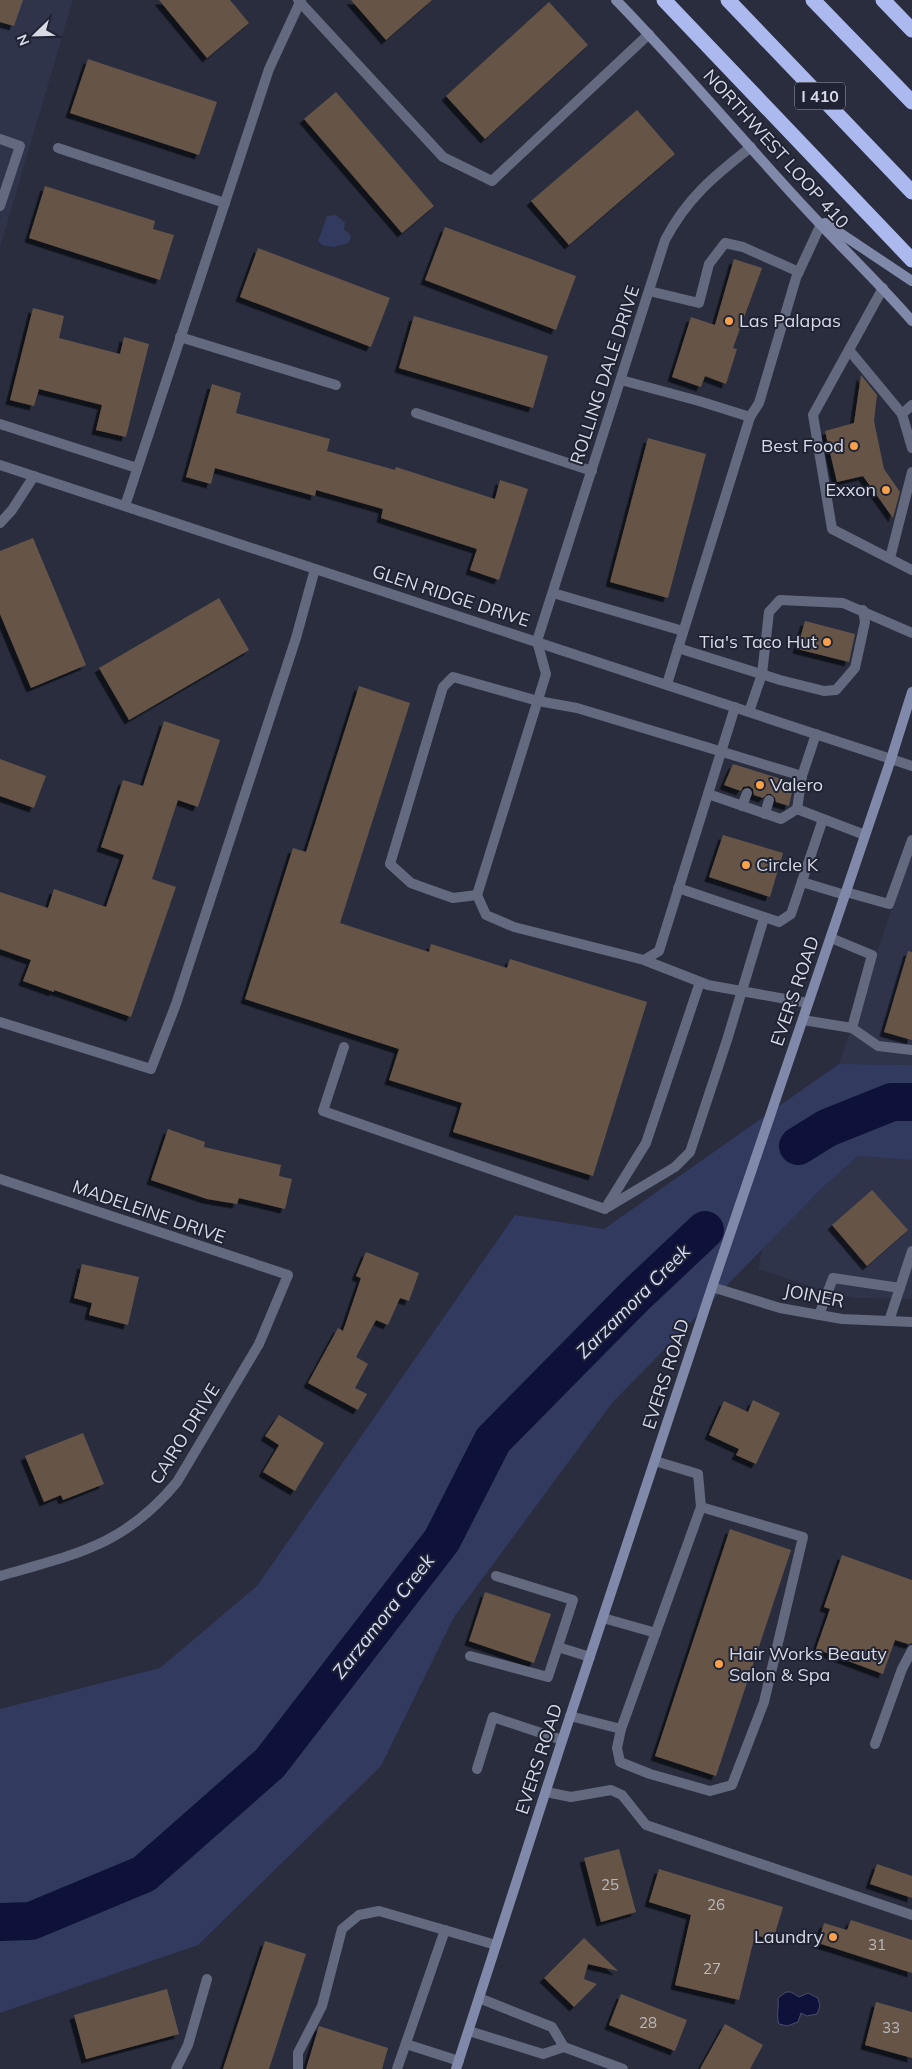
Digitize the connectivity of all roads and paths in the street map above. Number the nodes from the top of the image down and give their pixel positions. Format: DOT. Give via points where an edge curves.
graph roads {
  1 [pos="616,0"];
  2 [pos="664,0"];
  3 [pos="728,0"];
  4 [pos="812,0"];
  5 [pos="883,0"];
  6 [pos="300,1"];
  7 [pos="912,30"];
  8 [pos="650,34"];
  9 [pos="912,102"];
  10 [pos="0,139"];
  11 [pos="751,147"];
  12 [pos="58,148"];
  13 [pos="912,192"];
  14 [pos="225,203"];
  15 [pos="0,206"];
  16 [pos="808,211"];
  17 [pos="821,224"];
  18 [pos="912,260"];
  19 [pos="798,272"];
  20 [pos="912,281"];
  21 [pos="884,288"];
  22 [pos="649,291"];
  23 [pos="912,321"];
  24 [pos="180,337"];
  25 [pos="849,350"];
  26 [pos="621,380"];
  27 [pos="336,385"];
  28 [pos="912,405"];
  29 [pos="416,413"];
  30 [pos="902,414"];
  31 [pos="750,418"];
  32 [pos="0,424"];
  33 [pos="912,448"];
  34 [pos="0,465"];
  35 [pos="137,468"];
  36 [pos="592,471"];
  37 [pos="912,472"];
  38 [pos="34,476"];
  39 [pos="125,506"];
  40 [pos="0,523"];
  41 [pos="890,558"];
  42 [pos="316,569"];
  43 [pos="912,570"];
  44 [pos="553,592"];
  45 [pos="863,610"];
  46 [pos="683,631"];
  47 [pos="912,632"];
  48 [pos="537,641"];
  49 [pos="678,648"];
  50 [pos="762,674"];
  51 [pos="667,684"];
  52 [pos="911,697"];
  53 [pos="538,701"];
  54 [pos="735,707"];
  55 [pos="749,712"];
  56 [pos="816,734"];
  57 [pos="721,751"];
  58 [pos="891,759"];
  59 [pos="912,766"];
  60 [pos="802,776"];
  61 [pos="747,793"];
  62 [pos="708,794"];
  63 [pos="769,800"];
  64 [pos="742,806"];
  65 [pos="797,809"];
  66 [pos="765,814"];
  67 [pos="822,819"];
  68 [pos="865,835"];
  69 [pos="912,840"];
  70 [pos="802,882"];
  71 [pos="678,888"];
  72 [pos="845,894"];
  73 [pos="477,895"];
  74 [pos="764,918"];
  75 [pos="830,938"];
  76 [pos="644,960"];
  77 [pos="700,982"];
  78 [pos="741,991"];
  79 [pos="808,1003"];
  80 [pos="803,1020"];
  81 [pos="0,1022"];
  82 [pos="852,1028"];
  83 [pos="344,1047"];
  84 [pos="912,1050"];
  85 [pos="0,1179"];
  86 [pos="605,1209"];
  87 [pos="912,1251"];
  88 [pos="288,1275"];
  89 [pos="712,1287"];
  90 [pos="900,1288"];
  91 [pos="819,1315"];
  92 [pos="889,1321"];
  93 [pos="912,1322"];
  94 [pos="655,1461"];
  95 [pos="701,1507"];
  96 [pos="0,1576"];
  97 [pos="496,1576"];
  98 [pos="603,1618"];
  99 [pos="656,1633"];
  100 [pos="558,1647"];
  101 [pos="912,1650"];
  102 [pos="470,1656"];
  103 [pos="590,1657"];
  104 [pos="570,1716"];
  105 [pos="621,1729"];
  106 [pos="562,1740"];
  107 [pos="875,1744"];
  108 [pos="477,1769"];
  109 [pos="546,1792"];
  110 [pos="912,1916"];
  111 [pos="445,1930"];
  112 [pos="496,1945"];
  113 [pos="207,1979"];
  114 [pos="479,1998"];
  115 [pos="468,2032"];
  116 [pos="406,2044"];
  117 [pos="564,2046"];
  118 [pos="458,2065"];
  119 [pos="176,2069"];
  120 [pos="298,2069"];
  121 [pos="397,2069"];
  122 [pos="623,2069"];
  1 -- 8 [label="main road, NORTHWEST LOOP 410"];
  2 -- 18 [label="highway"];
  3 -- 13 [label="highway, I 410"];
  4 -- 9 [label="highway"];
  5 -- 7 [label="highway"];
  6 -- 8 [label="street" via="443,157 492,181"];
  6 -- 14 [label="street" via="269,68"];
  8 -- 11 [label="main road, NORTHWEST LOOP 410"];
  10 -- 15 [label="street" via="20,146"];
  11 -- 16 [label="main road, NORTHWEST LOOP 410"];
  11 -- 22 [label="street, ROLLING DALE DRIVE" via="716,174 677,217 665,240"];
  12 -- 14 [label="street"];
  14 -- 24 [label="street"];
  16 -- 17 [label="main road, NORTHWEST LOOP 410"];
  16 -- 20 [label="main road"];
  17 -- 19 [label="street"];
  17 -- 21 [label="main road, NORTHWEST LOOP 410"];
  19 -- 22 [label="street" via="743,247 725,243 710,264 699,303"];
  19 -- 31 [label="street" via="758,403"];
  21 -- 23 [label="main road, NORTHWEST LOOP 410"];
  21 -- 25 [label="street"];
  22 -- 26 [label="street, ROLLING DALE DRIVE"];
  24 -- 27 [label="street"];
  24 -- 35 [label="street"];
  25 -- 30 [label="street"];
  25 -- 41 [label="street" via="813,415 832,529"];
  26 -- 31 [label="street"];
  26 -- 36 [label="street, ROLLING DALE DRIVE"];
  28 -- 30 [label="street"];
  29 -- 36 [label="street"];
  30 -- 33 [label="street"];
  31 -- 46 [label="street"];
  32 -- 35 [label="street"];
  34 -- 38 [label="street, GLEN RIDGE DRIVE"];
  35 -- 39 [label="street"];
  36 -- 44 [label="street, ROLLING DALE DRIVE"];
  37 -- 41 [label="street"];
  38 -- 39 [label="street, GLEN RIDGE DRIVE"];
  38 -- 40 [label="street"];
  39 -- 42 [label="street, GLEN RIDGE DRIVE"];
  41 -- 43 [label="street"];
  42 -- 48 [label="street, GLEN RIDGE DRIVE"];
  42 -- 81 [label="street" via="176,1004 151,1069"];
  44 -- 46 [label="street"];
  44 -- 48 [label="street, ROLLING DALE DRIVE"];
  45 -- 47 [label="street"];
  45 -- 50 [label="street" via="842,603 780,600 770,612"];
  45 -- 50 [label="street" via="865,622 855,668 836,690 824,691"];
  46 -- 49 [label="street"];
  48 -- 51 [label="street, GLEN RIDGE DRIVE"];
  48 -- 53 [label="street" via="546,674"];
  49 -- 50 [label="street"];
  49 -- 51 [label="street"];
  50 -- 55 [label="street"];
  51 -- 54 [label="street, GLEN RIDGE DRIVE"];
  52 -- 58 [label="main road, EVERS ROAD"];
  53 -- 57 [label="street" via="577,708"];
  53 -- 73 [label="street"];
  53 -- 73 [label="street" via="453,677 443,687 390,864 411,883 440,894 453,898"];
  54 -- 55 [label="street, GLEN RIDGE DRIVE"];
  54 -- 57 [label="street"];
  55 -- 56 [label="street, GLEN RIDGE DRIVE"];
  56 -- 58 [label="street, GLEN RIDGE DRIVE"];
  56 -- 60 [label="street"];
  57 -- 60 [label="street" via="778,774"];
  57 -- 62 [label="street"];
  58 -- 59 [label="street, GLEN RIDGE DRIVE"];
  58 -- 68 [label="main road, EVERS ROAD"];
  60 -- 65 [label="street"];
  61 -- 64 [label="street"];
  62 -- 64 [label="street"];
  62 -- 71 [label="street"];
  63 -- 66 [label="street"];
  64 -- 66 [label="street"];
  65 -- 66 [label="street" via="781,819"];
  65 -- 67 [label="street"];
  67 -- 68 [label="street"];
  67 -- 70 [label="street"];
  68 -- 72 [label="main road, EVERS ROAD"];
  69 -- 72 [label="street" via="888,904"];
  70 -- 72 [label="street"];
  70 -- 74 [label="street" via="791,914 779,922"];
  71 -- 74 [label="street"];
  71 -- 76 [label="street" via="658,950"];
  72 -- 75 [label="main road, EVERS ROAD"];
  73 -- 76 [label="street" via="486,915 514,927"];
  74 -- 78 [label="street"];
  75 -- 79 [label="main road, EVERS ROAD"];
  75 -- 82 [label="street" via="872,955"];
  76 -- 77 [label="street"];
  77 -- 78 [label="street"];
  77 -- 86 [label="street" via="646,1143"];
  78 -- 79 [label="street"];
  78 -- 86 [label="street" via="690,1152 674,1167"];
  79 -- 80 [label="main road, EVERS ROAD"];
  80 -- 82 [label="street"];
  80 -- 89 [label="main road, EVERS ROAD"];
  82 -- 84 [label="street" via="878,1046"];
  83 -- 86 [label="street" via="323,1111"];
  85 -- 88 [label="street, MADELEINE DRIVE"];
  87 -- 90 [label="street"];
  88 -- 96 [label="street, CAIRO DRIVE" via="259,1344 177,1482 164,1498 132,1526 95,1547"];
  89 -- 91 [label="street, JOINER" via="780,1308"];
  89 -- 94 [label="main road, EVERS ROAD"];
  90 -- 91 [label="street" via="834,1278"];
  90 -- 92 [label="street"];
  91 -- 92 [label="street, JOINER"];
  92 -- 93 [label="street, JOINER"];
  94 -- 95 [label="street" via="698,1474"];
  94 -- 98 [label="main road, EVERS ROAD"];
  95 -- 99 [label="street"];
  95 -- 105 [label="street" via="803,1538 764,1702 732,1785 710,1791 620,1762 617,1748"];
  97 -- 100 [label="street" via="573,1600"];
  98 -- 99 [label="street"];
  98 -- 103 [label="main road, EVERS ROAD"];
  99 -- 105 [label="street"];
  100 -- 102 [label="street" via="548,1676"];
  100 -- 103 [label="street"];
  101 -- 107 [label="street"];
  103 -- 104 [label="main road, EVERS ROAD"];
  104 -- 105 [label="street"];
  104 -- 106 [label="main road, EVERS ROAD"];
  106 -- 108 [label="street" via="493,1716"];
  106 -- 109 [label="main road, EVERS ROAD"];
  109 -- 110 [label="street" via="571,1796 611,1790 622,1795 646,1825"];
  109 -- 112 [label="main road, EVERS ROAD"];
  111 -- 112 [label="street"];
  111 -- 116 [label="street"];
  111 -- 120 [label="street" via="379,1911 359,1915 342,1929 322,2006 298,2053"];
  112 -- 114 [label="main road, EVERS ROAD"];
  113 -- 119 [label="street" via="188,2045"];
  114 -- 115 [label="main road, EVERS ROAD"];
  114 -- 117 [label="street" via="552,2026"];
  115 -- 117 [label="street" via="543,2054"];
  115 -- 118 [label="main road, EVERS ROAD"];
  116 -- 118 [label="street"];
  116 -- 121 [label="street"];
  117 -- 122 [label="street"];
}
